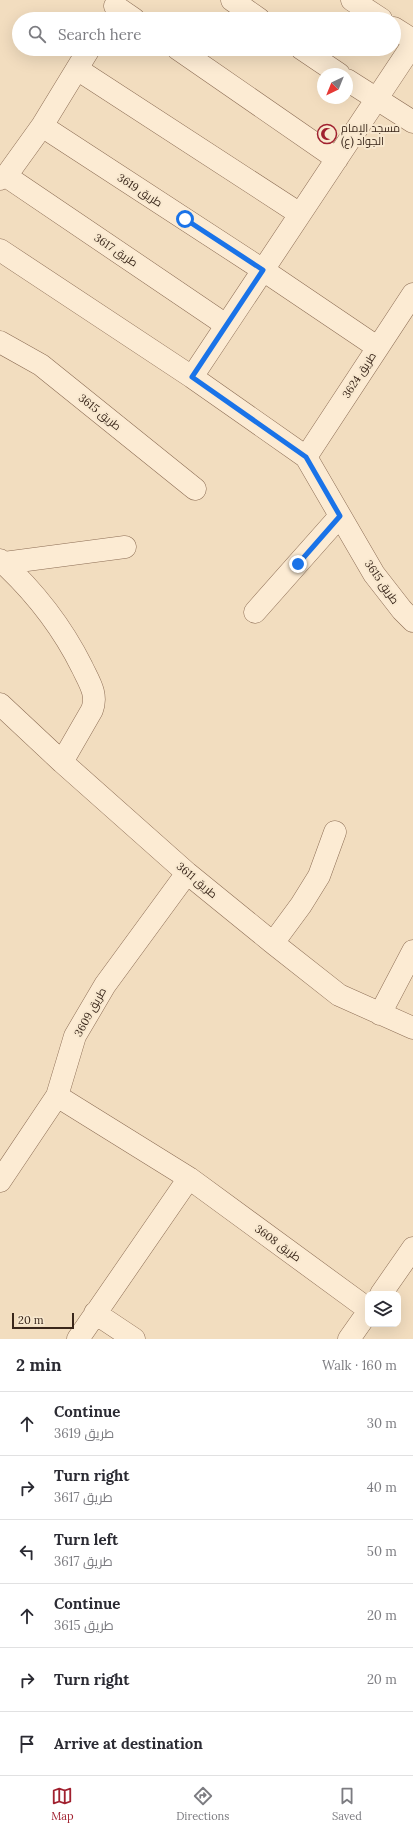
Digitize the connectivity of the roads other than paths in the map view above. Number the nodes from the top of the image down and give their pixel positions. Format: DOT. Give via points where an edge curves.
graph roads {
  1 [pos="232,0"];
  2 [pos="352,0"];
  3 [pos="249,12"];
  4 [pos="370,12"];
  5 [pos="401,32"];
  6 [pos="413,40"];
  7 [pos="413,44"];
  8 [pos="85,56"];
  9 [pos="188,56"];
  10 [pos="312,56"];
  11 [pos="330,68"];
  12 [pos="77,69"];
  13 [pos="353,84"];
  14 [pos="376,100"];
  15 [pos="413,122"];
  16 [pos="42,126"];
  17 [pos="337,159"];
  18 [pos="3,177"];
  19 [pos="300,214"];
  20 [pos="0,250"];
  21 [pos="263,270"];
  22 [pos="413,294"];
  23 [pos="226,325"];
  24 [pos="0,342"];
  25 [pos="377,347"];
  26 [pos="192,377"];
  27 [pos="306,457"];
  28 [pos="195,489"];
  29 [pos="340,516"];
  30 [pos="125,547"];
  31 [pos="2,562"];
  32 [pos="255,612"];
  33 [pos="413,621"];
  34 [pos="0,704"];
  35 [pos="62,762"];
  36 [pos="335,832"];
  37 [pos="187,873"];
  38 [pos="273,944"];
  39 [pos="413,951"];
  40 [pos="380,1014"];
  41 [pos="413,1028"];
  42 [pos="57,1096"];
  43 [pos="6,1157"];
  44 [pos="189,1178"];
  45 [pos="0,1181"];
  46 [pos="413,1248"];
  47 [pos="383,1291"];
  48 [pos="365,1307"];
  49 [pos="95,1313"];
  50 [pos="365,1316"];
  51 [pos="78,1339"];
  52 [pos="134,1339"];
  53 [pos="349,1339"];
  1 -- 3 [label="street"];
  2 -- 4 [label="street"];
  5 -- 6 [label="street"];
  7 -- 14 [label="street"];
  8 -- 12 [label="street"];
  9 -- 17 [label="street"];
  10 -- 11 [label="street"];
  12 -- 16 [label="street"];
  12 -- 19 [label="street"];
  13 -- 14 [label="street"];
  14 -- 15 [label="street"];
  14 -- 17 [label="street"];
  16 -- 18 [label="street"];
  16 -- 21 [label="street, طريق 3619"];
  17 -- 19 [label="street"];
  18 -- 23 [label="street, طريق 3617"];
  19 -- 21 [label="street"];
  20 -- 26 [label="street"];
  21 -- 23 [label="street"];
  21 -- 25 [label="street, طريق 3619"];
  22 -- 25 [label="street, طريق 3624"];
  23 -- 26 [label="street"];
  24 -- 28 [label="street, طريق 3615" via="41,365"];
  25 -- 27 [label="street, طريق 3624"];
  26 -- 27 [label="street"];
  27 -- 29 [label="street, طريق 3615"];
  29 -- 32 [label="street"];
  29 -- 33 [label="street, طريق 3615" via="374,574"];
  30 -- 31 [label="street"];
  31 -- 35 [label="street" via="47,608 64,634 92,688 92,710"];
  34 -- 35 [label="street, طريق 3611"];
  35 -- 37 [label="street, طريق 3611"];
  36 -- 38 [label="street" via="319,876"];
  37 -- 38 [label="street, طريق 3611"];
  37 -- 42 [label="street, طريق 3609" via="105,984 75,1036"];
  38 -- 40 [label="street, طريق 3611" via="339,995"];
  39 -- 40 [label="street"];
  40 -- 41 [label="street, طريق 3611"];
  42 -- 43 [label="street, طريق 3609"];
  42 -- 44 [label="street, طريق 3608"];
  43 -- 45 [label="street, طريق 3609"];
  44 -- 48 [label="street, طريق 3608"];
  44 -- 49 [label="street"];
  46 -- 47 [label="street"];
  49 -- 51 [label="street"];
  49 -- 52 [label="street"];
  50 -- 53 [label="street"];
}
